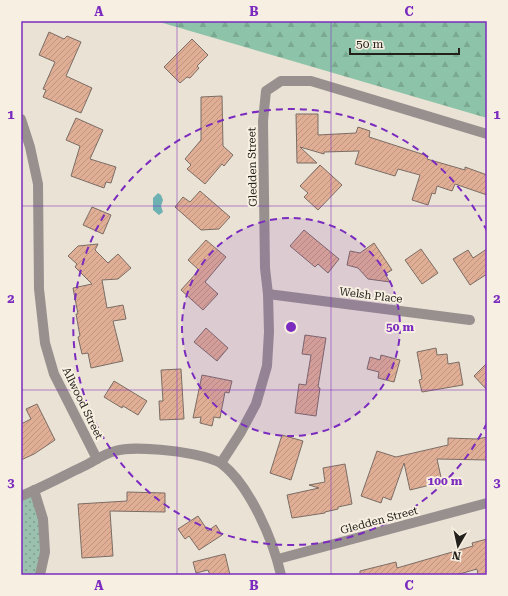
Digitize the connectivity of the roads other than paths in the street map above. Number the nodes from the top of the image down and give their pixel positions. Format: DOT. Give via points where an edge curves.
graph roads {
  1 [pos="21,119"];
  2 [pos="487,134"];
  3 [pos="268,294"];
  4 [pos="470,320"];
  5 [pos="98,459"];
  6 [pos="221,463"];
  7 [pos="34,490"];
  8 [pos="21,496"];
  9 [pos="487,503"];
  10 [pos="278,560"];
  11 [pos="40,575"];
  12 [pos="281,575"];
  1 -- 5 [label="street, Allwood Street" via="38,184 38,289 45,343 54,374"];
  2 -- 3 [label="street, Gledden Street" via="311,81 280,81 266,91 263,121 265,268"];
  3 -- 4 [label="street, Welsh Place"];
  3 -- 6 [label="street, Gledden Street" via="267,366 256,404"];
  5 -- 6 [label="street" via="114,451 137,448 173,450"];
  5 -- 7 [label="street"];
  6 -- 10 [label="street" via="247,493"];
  7 -- 8 [label="street"];
  7 -- 11 [label="street" via="43,519 45,552"];
  9 -- 10 [label="street, Gledden Street"];
  10 -- 12 [label="street"];
}
